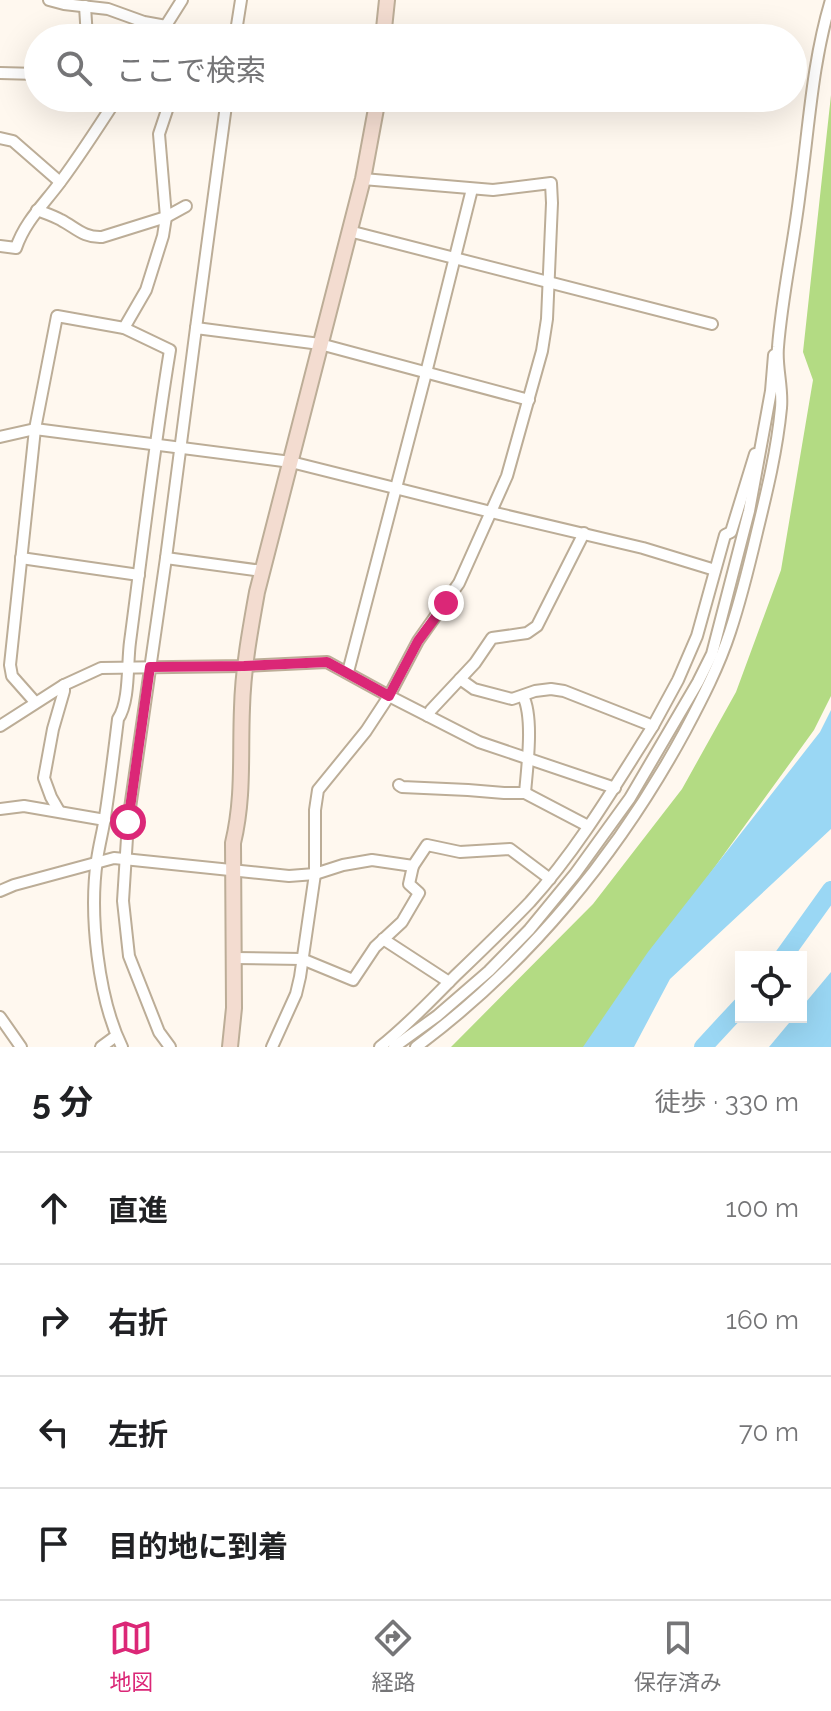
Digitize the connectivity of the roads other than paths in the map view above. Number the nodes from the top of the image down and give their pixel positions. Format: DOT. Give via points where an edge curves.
graph roads {
  1 [pos="49,0"];
  2 [pos="182,0"];
  3 [pos="241,0"];
  4 [pos="384,0"];
  5 [pos="831,0"];
  6 [pos="85,6"];
  7 [pos="86,24"];
  8 [pos="155,24"];
  9 [pos="167,24"];
  10 [pos="237,24"];
  11 [pos="383,24"];
  12 [pos="0,73"];
  13 [pos="24,74"];
  14 [pos="108,112"];
  15 [pos="166,112"];
  16 [pos="225,112"];
  17 [pos="371,112"];
  18 [pos="0,138"];
  19 [pos="363,179"];
  20 [pos="60,182"];
  21 [pos="472,189"];
  22 [pos="186,206"];
  23 [pos="37,210"];
  24 [pos="166,217"];
  25 [pos="349,231"];
  26 [pos="0,246"];
  27 [pos="455,258"];
  28 [pos="548,282"];
  29 [pos="712,324"];
  30 [pos="124,328"];
  31 [pos="196,328"];
  32 [pos="320,344"];
  33 [pos="777,351"];
  34 [pos="426,373"];
  35 [pos="529,400"];
  36 [pos="35,429"];
  37 [pos="0,437"];
  38 [pos="155,443"];
  39 [pos="180,447"];
  40 [pos="761,450"];
  41 [pos="291,462"];
  42 [pos="396,489"];
  43 [pos="491,512"];
  44 [pos="584,533"];
  45 [pos="21,558"];
  46 [pos="166,558"];
  47 [pos="715,570"];
  48 [pos="262,571"];
  49 [pos="139,575"];
  50 [pos="0,638"];
  51 [pos="12,639"];
  52 [pos="244,666"];
  53 [pos="150,667"];
  54 [pos="128,668"];
  55 [pos="348,672"];
  56 [pos="460,679"];
  57 [pos="64,685"];
  58 [pos="389,696"];
  59 [pos="523,696"];
  60 [pos="35,702"];
  61 [pos="428,716"];
  62 [pos="0,726"];
  63 [pos="653,726"];
  64 [pos="527,758"];
  65 [pos="399,785"];
  66 [pos="615,788"];
  67 [pos="525,793"];
  68 [pos="0,809"];
  69 [pos="59,811"];
  70 [pos="105,820"];
  71 [pos="588,826"];
  72 [pos="127,858"];
  73 [pos="96,862"];
  74 [pos="413,866"];
  75 [pos="233,869"];
  76 [pos="315,874"];
  77 [pos="550,879"];
  78 [pos="0,891"];
  79 [pos="383,939"];
  80 [pos="233,958"];
  81 [pos="302,959"];
  82 [pos="449,982"];
  83 [pos="0,1017"];
  84 [pos="119,1042"];
  85 [pos="21,1047"];
  86 [pos="101,1047"];
  87 [pos="170,1047"];
  88 [pos="230,1047"];
  89 [pos="272,1047"];
  90 [pos="380,1047"];
  91 [pos="394,1047"];
  92 [pos="416,1047"];
  1 -- 6 [label="street"];
  2 -- 9 [label="street"];
  3 -- 10 [label="street"];
  4 -- 11 [label="street"];
  5 -- 33 [label="street" via="816,60"];
  6 -- 7 [label="street"];
  6 -- 8 [label="street"];
  12 -- 13 [label="street"];
  14 -- 20 [label="street"];
  15 -- 24 [label="street" via="159,134"];
  16 -- 31 [label="street"];
  17 -- 19 [label="street"];
  18 -- 20 [label="street" via="13,141"];
  19 -- 21 [label="street"];
  19 -- 25 [label="street"];
  20 -- 23 [label="street"];
  21 -- 27 [label="street"];
  21 -- 28 [label="street" via="551,183"];
  22 -- 24 [label="street"];
  23 -- 24 [label="street" via="92,238"];
  23 -- 26 [label="street" via="16,248"];
  24 -- 30 [label="street" via="146,290"];
  25 -- 27 [label="street"];
  25 -- 32 [label="street"];
  27 -- 28 [label="street"];
  27 -- 34 [label="street"];
  28 -- 29 [label="street"];
  28 -- 35 [label="street" via="544,340"];
  30 -- 36 [label="street" via="57,316"];
  30 -- 38 [label="street" via="170,350"];
  31 -- 32 [label="street"];
  31 -- 39 [label="street"];
  32 -- 34 [label="street"];
  32 -- 41 [label="street"];
  33 -- 40 [label="street"];
  33 -- 92 [label="street" via="782,383 778,436 745,581 703,697 630,822 577,893 488,987"];
  34 -- 35 [label="street"];
  34 -- 42 [label="street"];
  35 -- 43 [label="street"];
  36 -- 37 [label="street"];
  36 -- 38 [label="street"];
  36 -- 45 [label="street"];
  38 -- 39 [label="street"];
  38 -- 49 [label="street"];
  39 -- 41 [label="street"];
  39 -- 46 [label="street"];
  40 -- 47 [label="street" via="754,455"];
  40 -- 91 [label="street" via="712,654 630,798 529,930 489,971"];
  41 -- 42 [label="street"];
  41 -- 48 [label="street"];
  42 -- 43 [label="street"];
  42 -- 55 [label="street"];
  43 -- 44 [label="street"];
  43 -- 58 [label="street" via="459,583 418,641"];
  44 -- 47 [label="street"];
  44 -- 56 [label="street" via="537,626 527,633 492,638"];
  45 -- 49 [label="street"];
  45 -- 51 [label="street"];
  46 -- 48 [label="street"];
  46 -- 53 [label="street"];
  47 -- 63 [label="street" via="697,636"];
  48 -- 52 [label="street"];
  49 -- 54 [label="street"];
  50 -- 51 [label="street"];
  51 -- 60 [label="street" via="12,676"];
  52 -- 53 [label="street"];
  52 -- 55 [label="street" via="327,662"];
  52 -- 75 [label="street" via="242,794"];
  53 -- 54 [label="street"];
  53 -- 72 [label="street"];
  54 -- 57 [label="street" via="101,668"];
  54 -- 70 [label="street"];
  55 -- 58 [label="street"];
  56 -- 59 [label="street" via="499,697"];
  56 -- 61 [label="street"];
  57 -- 60 [label="street"];
  57 -- 69 [label="street" via="44,778"];
  58 -- 61 [label="street"];
  58 -- 76 [label="street" via="318,790"];
  59 -- 63 [label="street" via="564,691"];
  59 -- 64 [label="street"];
  60 -- 62 [label="street"];
  61 -- 64 [label="street" via="479,742"];
  63 -- 66 [label="street"];
  64 -- 66 [label="street"];
  64 -- 67 [label="street"];
  65 -- 67 [label="street"];
  66 -- 71 [label="street"];
  67 -- 71 [label="street"];
  68 -- 69 [label="street"];
  69 -- 70 [label="street"];
  70 -- 73 [label="street"];
  71 -- 77 [label="street"];
  72 -- 73 [label="street"];
  72 -- 75 [label="street"];
  72 -- 87 [label="street" via="123,901 129,956"];
  73 -- 78 [label="street"];
  73 -- 84 [label="street" via="96,946"];
  74 -- 76 [label="street" via="372,860"];
  74 -- 77 [label="street" via="427,845 460,852 510,849"];
  74 -- 79 [label="street" via="409,884 419,893 402,922"];
  75 -- 76 [label="street"];
  75 -- 80 [label="street"];
  76 -- 81 [label="street"];
  77 -- 82 [label="street"];
  79 -- 81 [label="street" via="353,980"];
  79 -- 82 [label="street"];
  80 -- 81 [label="street"];
  80 -- 88 [label="street"];
  81 -- 89 [label="street" via="296,994"];
  82 -- 90 [label="street"];
  83 -- 85 [label="street"];
  84 -- 86 [label="street"];
}
